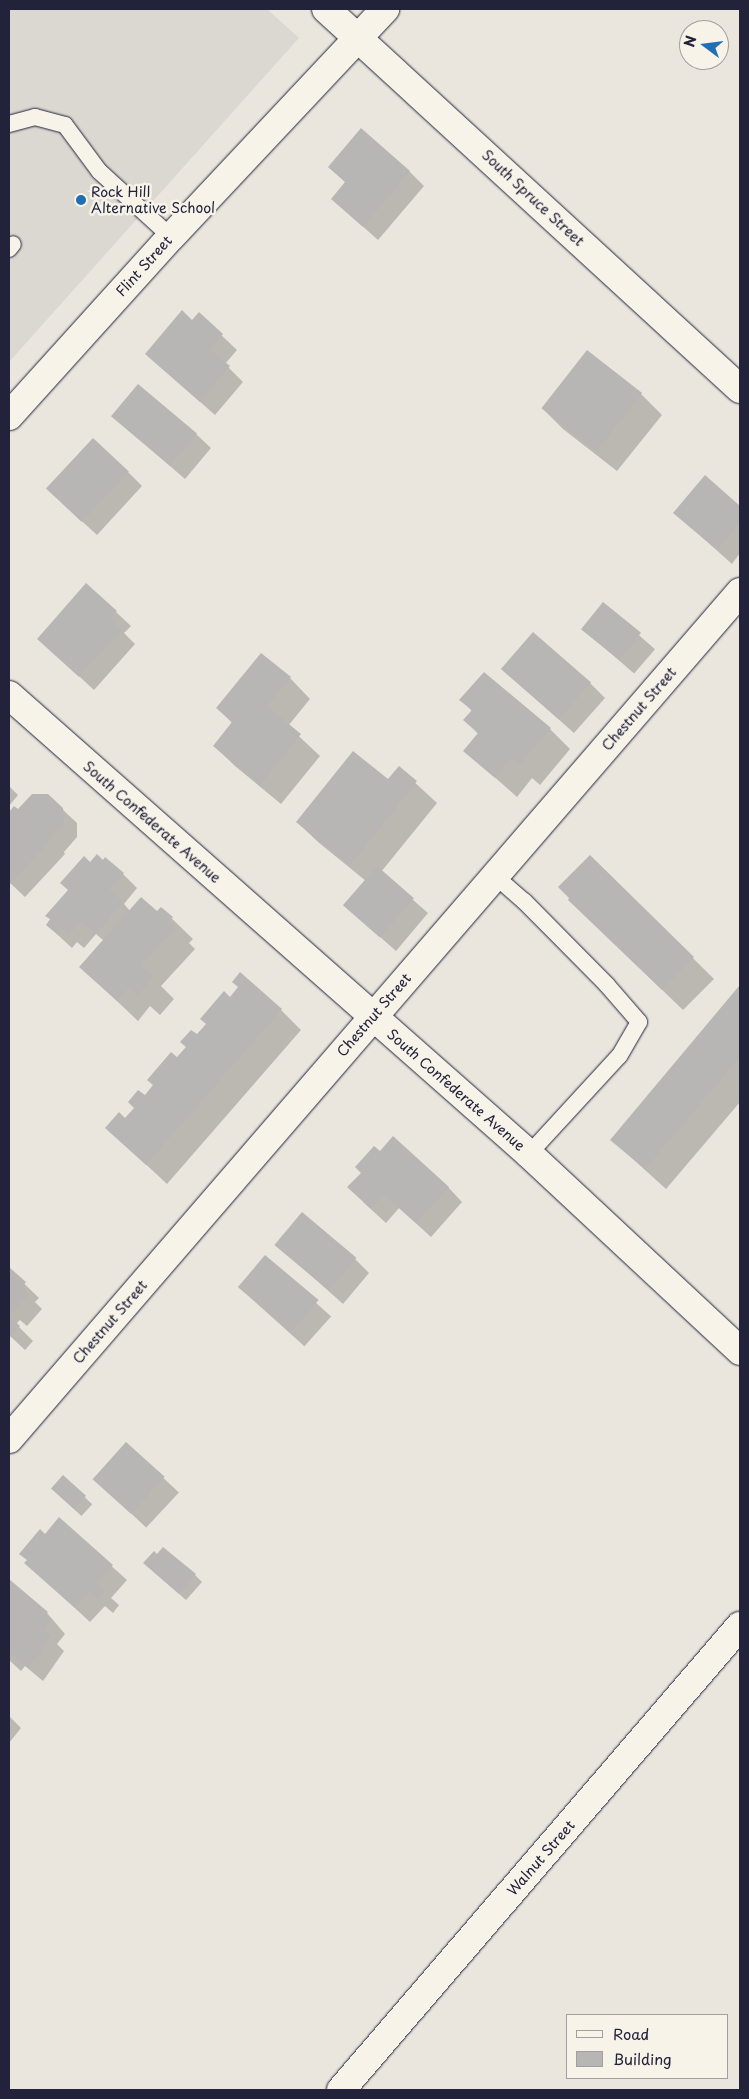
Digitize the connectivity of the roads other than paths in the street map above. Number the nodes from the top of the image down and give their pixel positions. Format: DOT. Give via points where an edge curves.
graph roads {
  1 [pos="326,9"];
  2 [pos="385,9"];
  3 [pos="358,37"];
  4 [pos="9,124"];
  5 [pos="171,236"];
  6 [pos="740,388"];
  7 [pos="9,416"];
  8 [pos="740,592"];
  9 [pos="9,695"];
  10 [pos="495,876"];
  11 [pos="374,1017"];
  12 [pos="529,1154"];
  13 [pos="740,1351"];
  14 [pos="9,1440"];
  15 [pos="740,1626"];
  16 [pos="341,2090"];
  1 -- 3 [label="street, South Spruce Street"];
  2 -- 3 [label="street, Flint Street"];
  3 -- 5 [label="street, Flint Street"];
  3 -- 6 [label="street, South Spruce Street"];
  4 -- 5 [label="lane" via="35,117 64,125 99,171"];
  5 -- 7 [label="street, Flint Street"];
  8 -- 10 [label="street, Chestnut Street"];
  9 -- 11 [label="street, South Confederate Avenue"];
  10 -- 11 [label="street, Chestnut Street"];
  10 -- 12 [label="lane" via="545,922 639,1022 619,1056"];
  11 -- 12 [label="street, South Confederate Avenue"];
  11 -- 14 [label="street, Chestnut Street"];
  12 -- 13 [label="street, South Confederate Avenue"];
  15 -- 16 [label="street, Walnut Street"];
}
